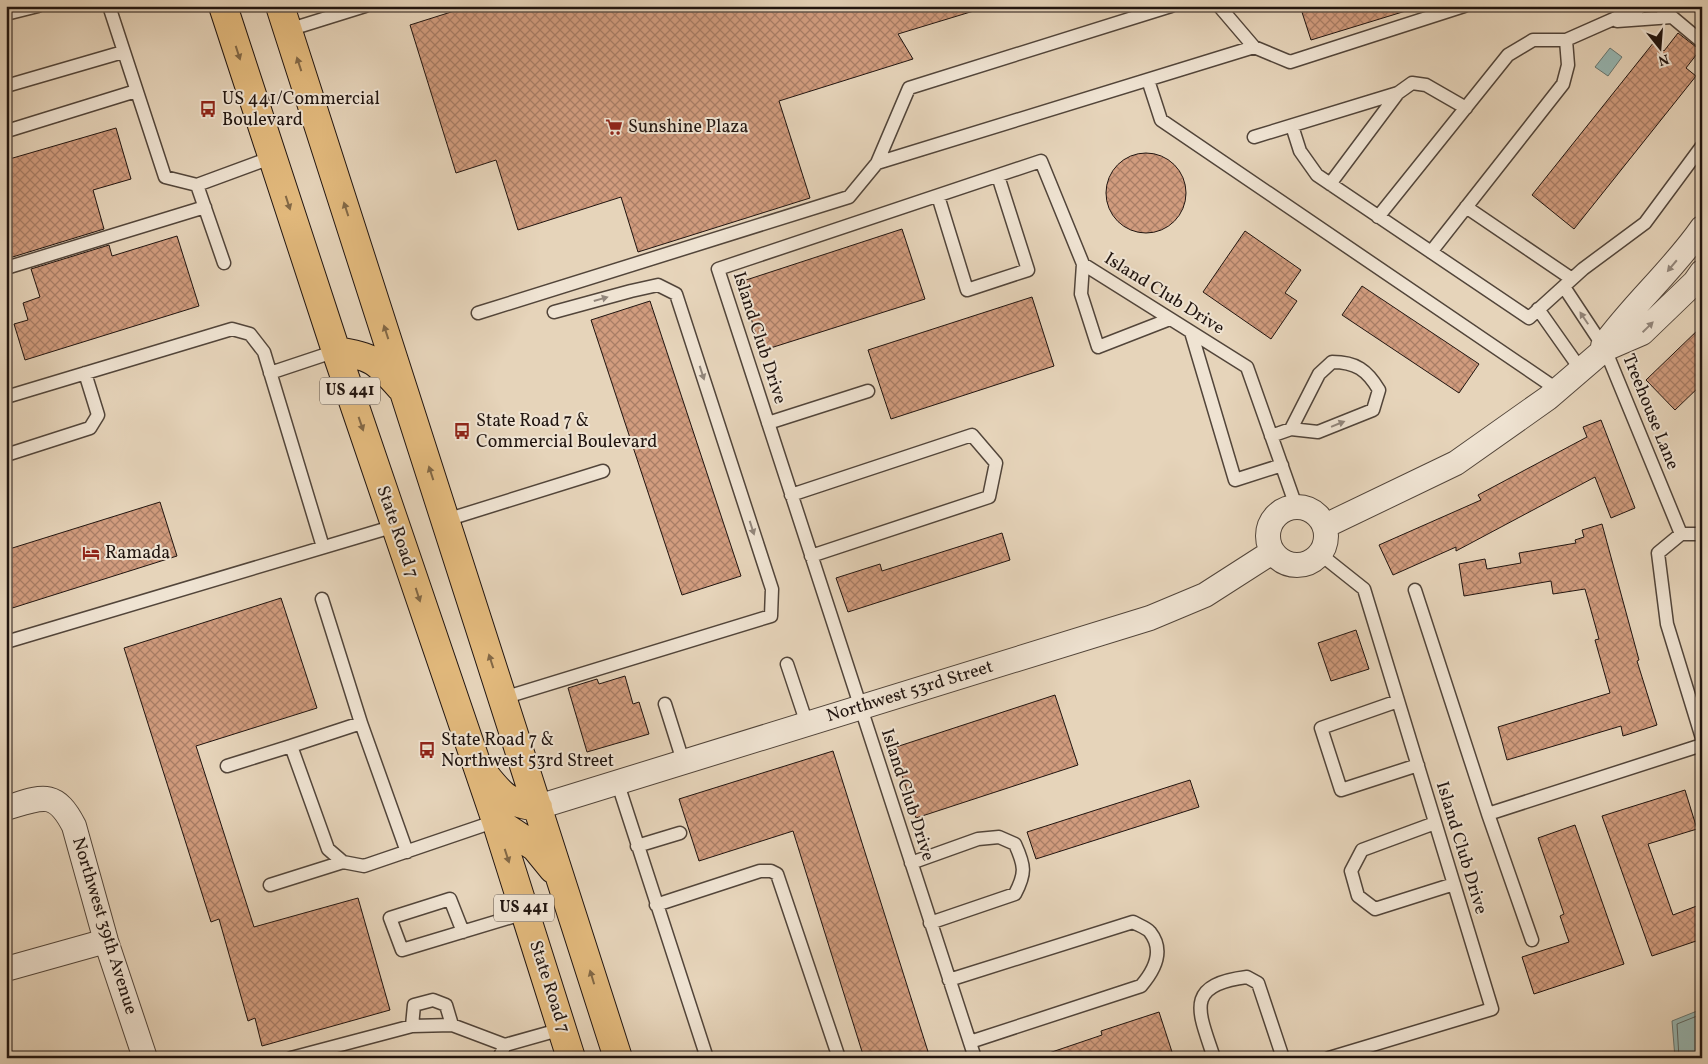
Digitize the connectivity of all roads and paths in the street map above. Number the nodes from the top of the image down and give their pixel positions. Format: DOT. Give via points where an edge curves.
graph roads {
  1 [pos="38,6"];
  2 [pos="109,6"];
  3 [pos="223,6"];
  4 [pos="364,6"];
  5 [pos="1171,6"];
  6 [pos="1219,6"];
  7 [pos="1464,6"];
  8 [pos="1643,6"];
  9 [pos="1659,6"];
  10 [pos="6,14"];
  11 [pos="1672,17"];
  12 [pos="284,18"];
  13 [pos="1604,22"];
  14 [pos="1566,40"];
  15 [pos="1702,42"];
  16 [pos="1254,46"];
  17 [pos="124,52"];
  18 [pos="1148,80"];
  19 [pos="6,86"];
  20 [pos="136,91"];
  21 [pos="1398,93"];
  22 [pos="1466,108"];
  23 [pos="1292,126"];
  24 [pos="6,127"];
  25 [pos="1254,137"];
  26 [pos="1702,146"];
  27 [pos="273,157"];
  28 [pos="877,163"];
  29 [pos="998,176"];
  30 [pos="1330,184"];
  31 [pos="197,185"];
  32 [pos="938,196"];
  33 [pos="205,207"];
  34 [pos="1466,207"];
  35 [pos="1378,217"];
  36 [pos="1702,228"];
  37 [pos="1431,252"];
  38 [pos="224,263"];
  39 [pos="1083,264"];
  40 [pos="6,268"];
  41 [pos="1702,272"];
  42 [pos="1568,283"];
  43 [pos="1538,309"];
  44 [pos="554,312"];
  45 [pos="478,313"];
  46 [pos="1170,319"];
  47 [pos="1190,332"];
  48 [pos="1604,348"];
  49 [pos="336,351"];
  50 [pos="1581,370"];
  51 [pos="85,373"];
  52 [pos="270,373"];
  53 [pos="1558,390"];
  54 [pos="868,391"];
  55 [pos="406,395"];
  56 [pos="6,397"];
  57 [pos="768,423"];
  58 [pos="1291,429"];
  59 [pos="1271,436"];
  60 [pos="6,455"];
  61 [pos="1282,465"];
  62 [pos="603,470"];
  63 [pos="791,495"];
  64 [pos="1296,506"];
  65 [pos="446,520"];
  66 [pos="395,526"];
  67 [pos="1324,526"];
  68 [pos="1681,534"];
  69 [pos="1702,534"];
  70 [pos="323,547"];
  71 [pos="1272,552"];
  72 [pos="1320,554"];
  73 [pos="810,556"];
  74 [pos="1415,590"];
  75 [pos="322,599"];
  76 [pos="6,642"];
  77 [pos="787,664"];
  78 [pos="503,698"];
  79 [pos="1398,701"];
  80 [pos="665,704"];
  81 [pos="860,708"];
  82 [pos="361,723"];
  83 [pos="807,724"];
  84 [pos="1702,738"];
  85 [pos="1702,745"];
  86 [pos="291,746"];
  87 [pos="474,760"];
  88 [pos="682,761"];
  89 [pos="1418,765"];
  90 [pos="227,766"];
  91 [pos="617,781"];
  92 [pos="538,807"];
  93 [pos="6,808"];
  94 [pos="1488,814"];
  95 [pos="496,821"];
  96 [pos="1435,823"];
  97 [pos="680,833"];
  98 [pos="637,846"];
  99 [pos="407,852"];
  100 [pos="343,862"];
  101 [pos="911,863"];
  102 [pos="562,880"];
  103 [pos="1454,884"];
  104 [pos="270,885"];
  105 [pos="656,905"];
  106 [pos="525,913"];
  107 [pos="930,923"];
  108 [pos="463,932"];
  109 [pos="1532,940"];
  110 [pos="106,941"];
  111 [pos="6,969"];
  112 [pos="949,980"];
  113 [pos="452,1025"];
  114 [pos="412,1026"];
  115 [pos="562,1029"];
  116 [pos="970,1042"];
  117 [pos="505,1045"];
  118 [pos="145,1058"];
  119 [pos="291,1058"];
  120 [pos="499,1058"];
  121 [pos="571,1058"];
  122 [pos="618,1058"];
  123 [pos="707,1058"];
  124 [pos="839,1058"];
  125 [pos="975,1058"];
  126 [pos="1214,1058"];
  127 [pos="1283,1058"];
  128 [pos="1329,1058"];
  1 -- 10 [label="lane"];
  2 -- 17 [label="lane"];
  3 -- 27 [label="main road, State Road 7 / US 441, one-way"];
  4 -- 12 [label="lane"];
  5 -- 28 [label="lane" via="909,88"];
  6 -- 16 [label="lane"];
  7 -- 16 [label="lane" via="1290,62"];
  8 -- 13 [label="lane"];
  9 -- 11 [label="lane"];
  11 -- 13 [label="lane"];
  11 -- 15 [label="lane"];
  55 -- 12 [label="main road, US 441, one-way"];
  13 -- 14 [label="lane"];
  14 -- 22 [label="lane" via="1533,40 1508,56"];
  14 -- 34 [label="lane" via="1568,65 1563,84"];
  16 -- 18 [label="lane"];
  17 -- 19 [label="lane"];
  17 -- 20 [label="lane"];
  18 -- 28 [label="lane"];
  18 -- 53 [label="lane" via="1161,120"];
  20 -- 24 [label="lane" via="10,130"];
  20 -- 31 [label="lane" via="164,177"];
  21 -- 22 [label="lane" via="1412,83 1426,85"];
  21 -- 23 [label="lane"];
  21 -- 30 [label="lane"];
  22 -- 35 [label="lane"];
  23 -- 25 [label="lane"];
  23 -- 30 [label="lane" via="1300,152 1317,175"];
  26 -- 42 [label="lane" via="1645,224"];
  27 -- 31 [label="lane"];
  27 -- 49 [label="main road, State Road 7 / US 441, one-way"];
  28 -- 45 [label="lane" via="849,197"];
  29 -- 32 [label="lane, Island Club Drive"];
  29 -- 32 [label="lane" via="1028,270 967,290"];
  29 -- 39 [label="lane, Island Club Drive" via="1041,161"];
  30 -- 35 [label="lane"];
  31 -- 33 [label="lane"];
  32 -- 57 [label="lane, Island Club Drive" via="718,269"];
  33 -- 38 [label="lane"];
  33 -- 40 [label="lane"];
  34 -- 37 [label="lane"];
  34 -- 42 [label="lane"];
  35 -- 37 [label="lane"];
  36 -- 48 [label="street, one-way" via="1654,288 1625,316"];
  37 -- 43 [label="lane" via="1529,318"];
  39 -- 46 [label="lane, Island Club Drive"];
  39 -- 46 [label="lane" via="1081,294 1098,347"];
  48 -- 41 [label="street, one-way" via="1642,333"];
  42 -- 43 [label="lane"];
  48 -- 42 [label="lane, Treehouse Lane, one-way"];
  43 -- 50 [label="lane"];
  44 -- 78 [label="lane, one-way" via="658,285 676,294 772,589 771,616"];
  46 -- 47 [label="lane, Island Club Drive"];
  47 -- 59 [label="lane, Island Club Drive" via="1247,367"];
  47 -- 61 [label="lane" via="1235,480"];
  48 -- 50 [label="street"];
  48 -- 68 [label="lane, Treehouse Lane"];
  49 -- 52 [label="lane"];
  49 -- 55 [label="main road" via="362,354 379,364"];
  49 -- 66 [label="main road, State Road 7 / US 441, one-way"];
  50 -- 53 [label="street"];
  51 -- 52 [label="lane" via="232,329 250,334 264,352"];
  51 -- 56 [label="lane"];
  51 -- 60 [label="lane" via="98,415 90,428"];
  52 -- 70 [label="lane"];
  53 -- 67 [label="street" via="1456,464"];
  54 -- 57 [label="lane"];
  65 -- 55 [label="main road, US 441, one-way"];
  57 -- 63 [label="lane, Island Club Drive"];
  58 -- 58 [label="lane, one-way" via="1318,432 1373,410 1379,390 1370,374 1348,362 1332,362 1319,374"];
  58 -- 59 [label="lane"];
  59 -- 61 [label="lane, Island Club Drive"];
  61 -- 64 [label="lane, Island Club Drive"];
  62 -- 65 [label="lane"];
  63 -- 73 [label="lane, Island Club Drive"];
  63 -- 73 [label="lane" via="972,435 996,463 988,497"];
  64 -- 67 [label="street" via="1312,510"];
  64 -- 71 [label="street" via="1282,511 1271,522 1268,543"];
  78 -- 65 [label="main road, US 441, one-way"];
  66 -- 70 [label="lane"];
  66 -- 87 [label="main road, State Road 7 / US 441, one-way"];
  67 -- 72 [label="street" via="1325,546"];
  68 -- 69 [label="lane"];
  68 -- 84 [label="lane" via="1658,552 1667,624"];
  70 -- 76 [label="lane"];
  71 -- 72 [label="street" via="1279,559 1298,566"];
  71 -- 81 [label="street, Northwest 53rd Street" via="1205,595 1150,618"];
  72 -- 79 [label="lane, Island Club Drive" via="1364,589"];
  73 -- 81 [label="lane, Island Club Drive"];
  74 -- 94 [label="lane"];
  75 -- 82 [label="lane"];
  77 -- 83 [label="lane"];
  78 -- 92 [label="main road, US 441"];
  79 -- 89 [label="lane, Island Club Drive"];
  79 -- 89 [label="lane" via="1321,728 1341,790"];
  80 -- 88 [label="lane"];
  81 -- 83 [label="street, Northwest 53rd Street"];
  81 -- 101 [label="lane, Island Club Drive"];
  82 -- 86 [label="lane"];
  82 -- 99 [label="lane"];
  83 -- 88 [label="street, Northwest 53rd Street"];
  85 -- 94 [label="lane"];
  86 -- 90 [label="lane"];
  86 -- 100 [label="lane" via="328,849"];
  87 -- 92 [label="main road" via="498,791 517,804"];
  87 -- 95 [label="main road, State Road 7 / US 441"];
  88 -- 91 [label="street, Northwest 53rd Street"];
  89 -- 96 [label="lane, Island Club Drive"];
  91 -- 92 [label="street, Northwest 53rd Street"];
  91 -- 98 [label="lane"];
  92 -- 102 [label="main road, US 441"];
  93 -- 110 [label="street, Northwest 39th Avenue" via="32,800 54,800 65,809 74,826"];
  94 -- 109 [label="lane"];
  95 -- 99 [label="lane"];
  95 -- 102 [label="main road" via="535,847"];
  95 -- 106 [label="main road, State Road 7 / US 441, one-way"];
  96 -- 103 [label="lane, Island Club Drive"];
  96 -- 103 [label="lane" via="1362,850 1351,871 1358,896 1375,909"];
  97 -- 98 [label="lane"];
  98 -- 105 [label="lane"];
  99 -- 100 [label="lane" via="364,866"];
  100 -- 104 [label="lane"];
  101 -- 107 [label="lane, Island Club Drive"];
  101 -- 107 [label="lane" via="978,839 1000,837 1015,844 1023,861 1024,877 1015,894"];
  122 -- 102 [label="main road, US 441, one-way"];
  103 -- 128 [label="lane, Island Club Drive" via="1492,1009"];
  105 -- 123 [label="lane"];
  105 -- 124 [label="lane" via="760,871 777,874"];
  106 -- 108 [label="lane"];
  106 -- 115 [label="main road, State Road 7 / US 441"];
  107 -- 112 [label="lane, Island Club Drive"];
  108 -- 108 [label="lane" via="402,950 390,918 450,899"];
  110 -- 111 [label="street"];
  110 -- 118 [label="street, Northwest 39th Avenue"];
  112 -- 116 [label="lane, Island Club Drive"];
  112 -- 116 [label="lane" via="1133,922 1150,932 1158,952 1153,972 1141,986"];
  113 -- 114 [label="lane"];
  113 -- 114 [label="lane" via="446,1006 433,1000 414,1005"];
  113 -- 117 [label="lane"];
  114 -- 119 [label="lane"];
  115 -- 117 [label="lane"];
  115 -- 121 [label="main road, State Road 7 / US 441"];
  116 -- 125 [label="lane, Island Club Drive"];
  117 -- 120 [label="lane"];
  126 -- 127 [label="lane" via="1200,1013 1203,996 1212,985 1246,977 1258,983"];
}
